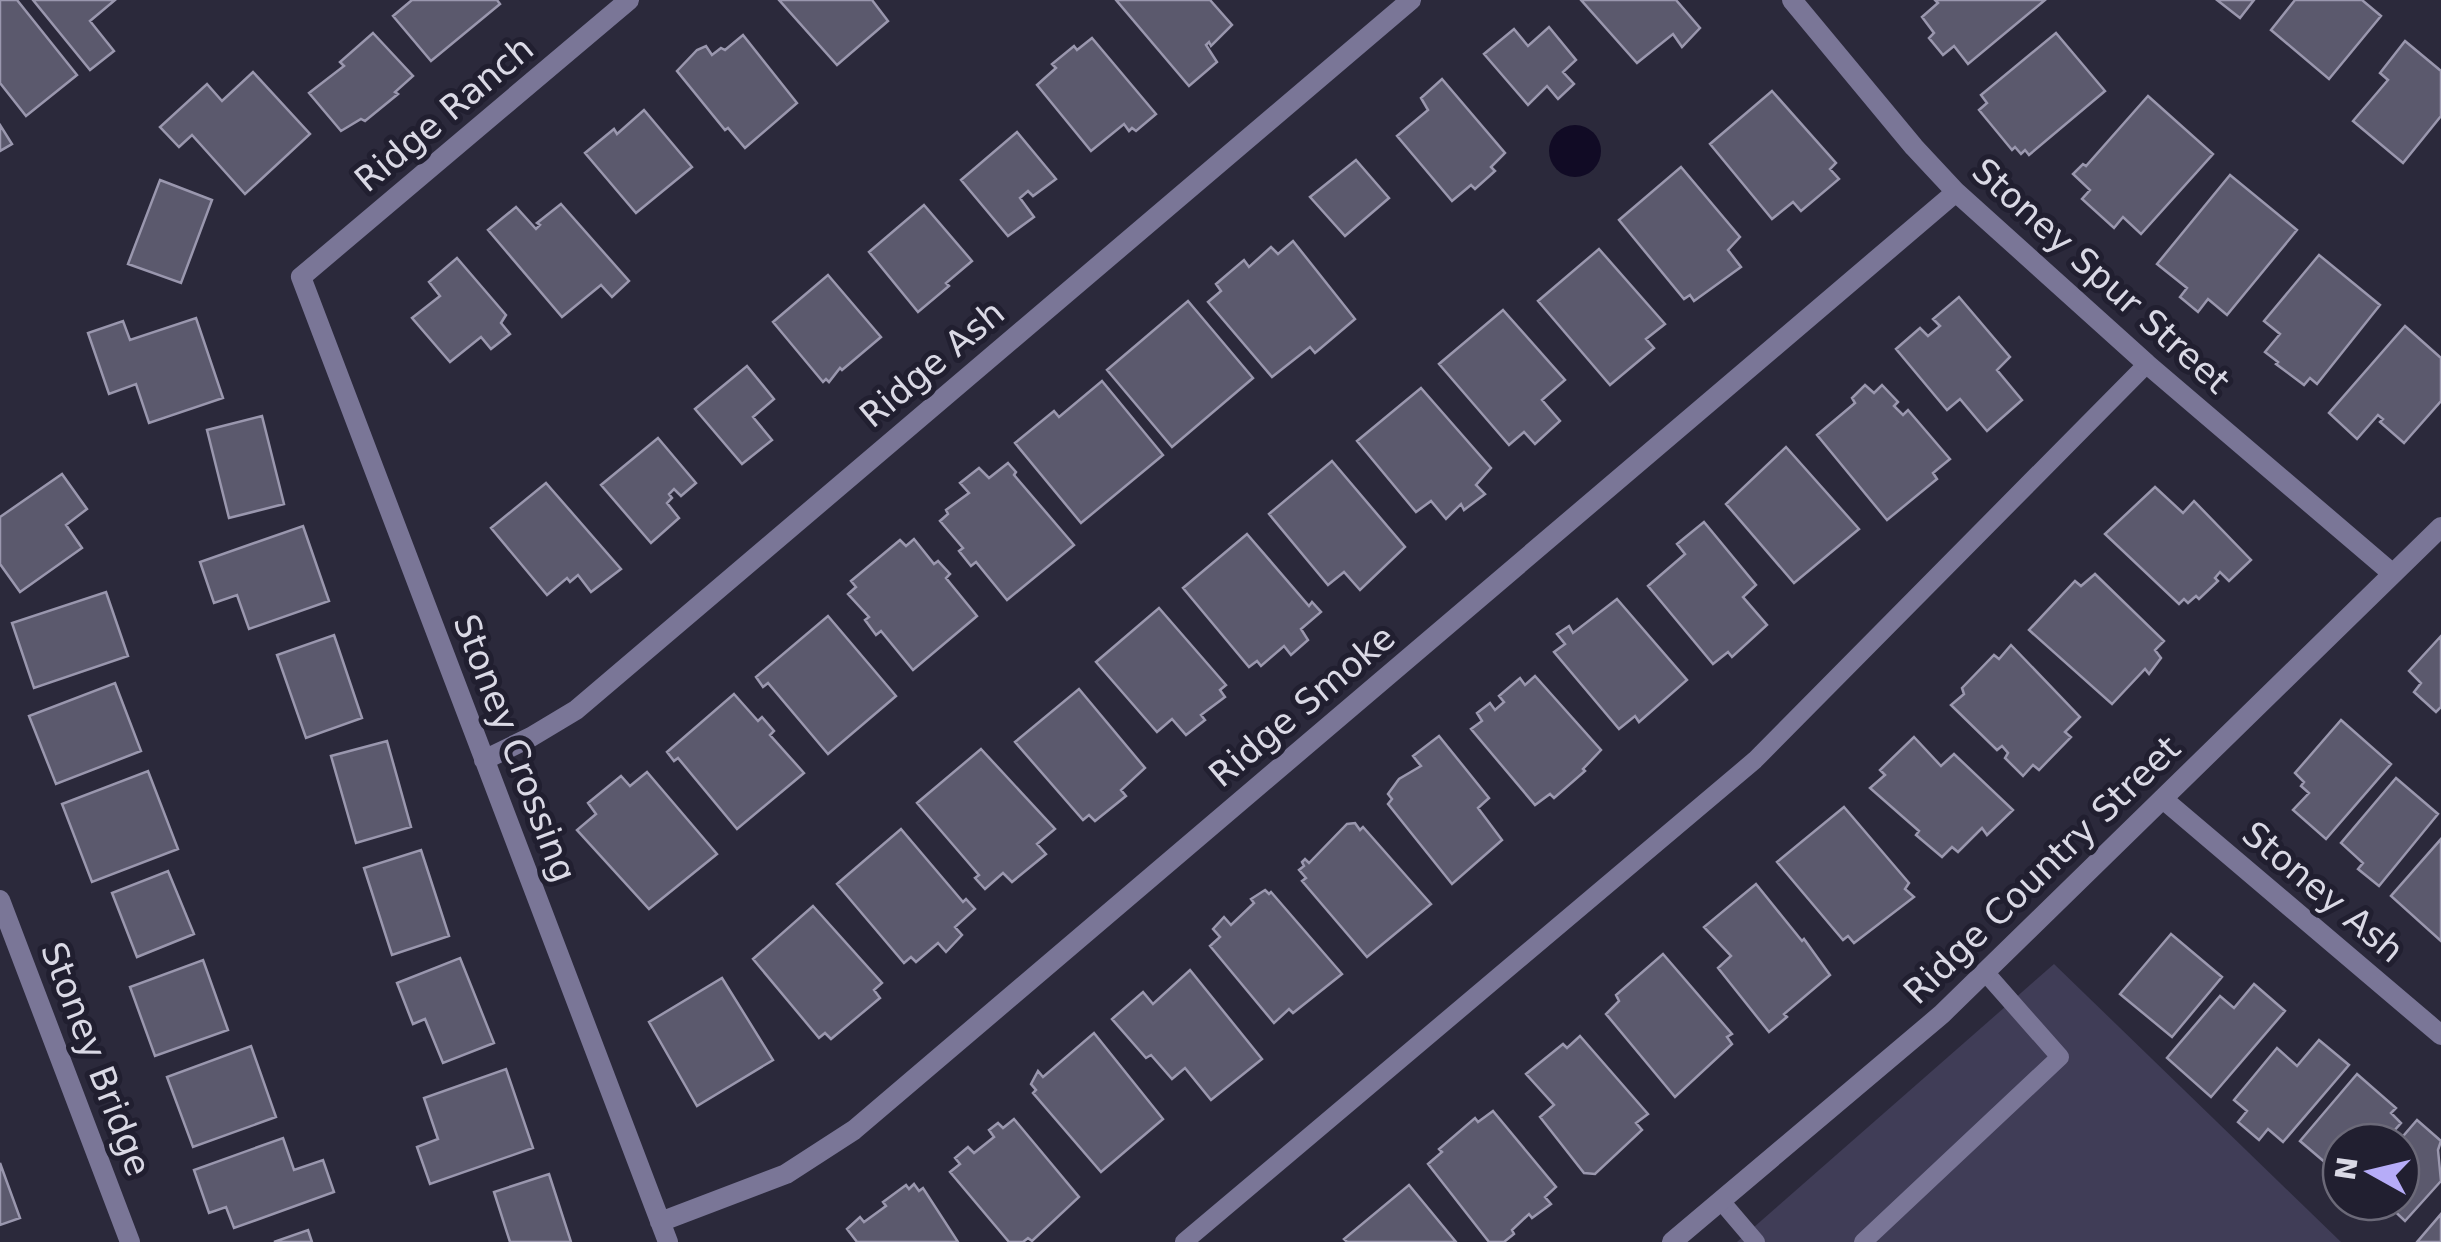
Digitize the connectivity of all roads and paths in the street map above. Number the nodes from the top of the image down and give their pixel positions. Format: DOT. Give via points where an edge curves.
graph roads {
  1 [pos="629,0"];
  2 [pos="1410,0"];
  3 [pos="1792,0"];
  4 [pos="1956,192"];
  5 [pos="301,277"];
  6 [pos="2147,364"];
  7 [pos="2441,527"];
  8 [pos="2393,574"];
  9 [pos="484,760"];
  10 [pos="2163,798"];
  11 [pos="0,900"];
  12 [pos="1985,972"];
  13 [pos="2441,1035"];
  14 [pos="1720,1201"];
  15 [pos="664,1232"];
  16 [pos="130,1242"];
  17 [pos="1184,1242"];
  18 [pos="1672,1242"];
  19 [pos="1756,1242"];
  20 [pos="1862,1242"];
  1 -- 5 [label="street, Ridge Ranch"];
  2 -- 9 [label="street, Ridge Ash" via="576,710"];
  3 -- 4 [label="street, Stoney Spur Street"];
  4 -- 6 [label="street, Stoney Spur Street"];
  4 -- 15 [label="street, Ridge Smoke" via="854,1130 786,1174"];
  5 -- 9 [label="street, Stoney Crossing"];
  6 -- 8 [label="street, Stoney Spur Street"];
  6 -- 17 [label="lane" via="1755,760"];
  7 -- 8 [label="street, Ridge Country Street"];
  8 -- 10 [label="street, Ridge Country Street"];
  9 -- 15 [label="street, Stoney Crossing"];
  10 -- 12 [label="street, Ridge Country Street"];
  10 -- 13 [label="street, Stoney Ash"];
  11 -- 16 [label="street, Stoney Bridge"];
  12 -- 14 [label="street, Ridge Country Street"];
  12 -- 20 [label="lane" via="2060,1057"];
  14 -- 18 [label="street, Ridge Country Street"];
  14 -- 19 [label="lane"];
}
